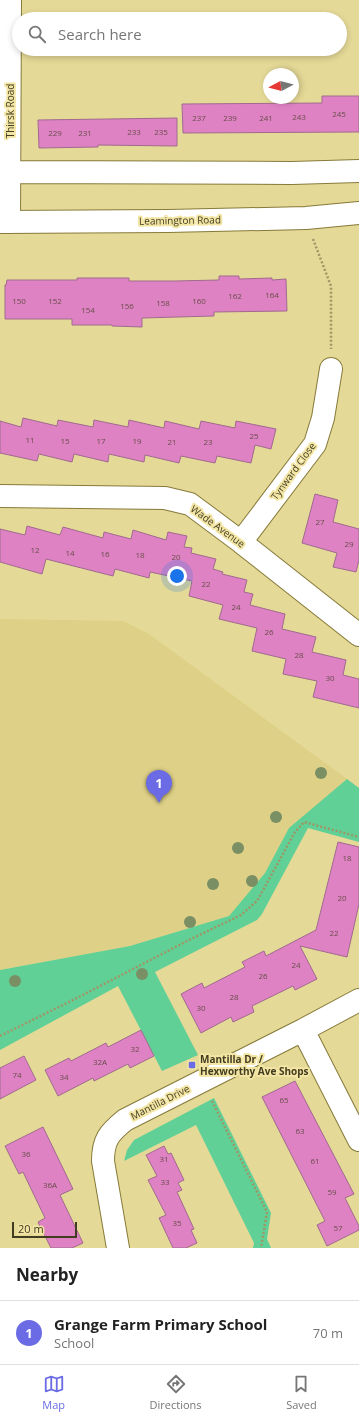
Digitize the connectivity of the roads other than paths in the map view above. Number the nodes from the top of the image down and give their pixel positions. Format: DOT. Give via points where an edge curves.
graph roads {
  1 [pos="10,0"];
  2 [pos="359,171"];
  3 [pos="9,172"];
  4 [pos="359,213"];
  5 [pos="4,222"];
  6 [pos="331,369"];
  7 [pos="0,496"];
  8 [pos="241,542"];
  9 [pos="359,634"];
  10 [pos="359,1000"];
  11 [pos="303,1030"];
  12 [pos="359,1140"];
  13 [pos="118,1248"];
  1 -- 3 [label="street, Thirsk Road"];
  2 -- 3 [label="street"];
  3 -- 5 [label="street, Thirsk Road"];
  4 -- 5 [label="street, Leamington Road" via="306,218"];
  6 -- 8 [label="street, Tynward Close" via="323,418 315,444"];
  7 -- 8 [label="street, Wade Avenue" via="165,498 190,504"];
  8 -- 9 [label="street, Wade Avenue"];
  10 -- 11 [label="street, Mantilla Drive"];
  11 -- 12 [label="street"];
  11 -- 13 [label="street, Mantilla Drive" via="125,1120 115,1128 107,1138 103,1150 104,1171"];
}
